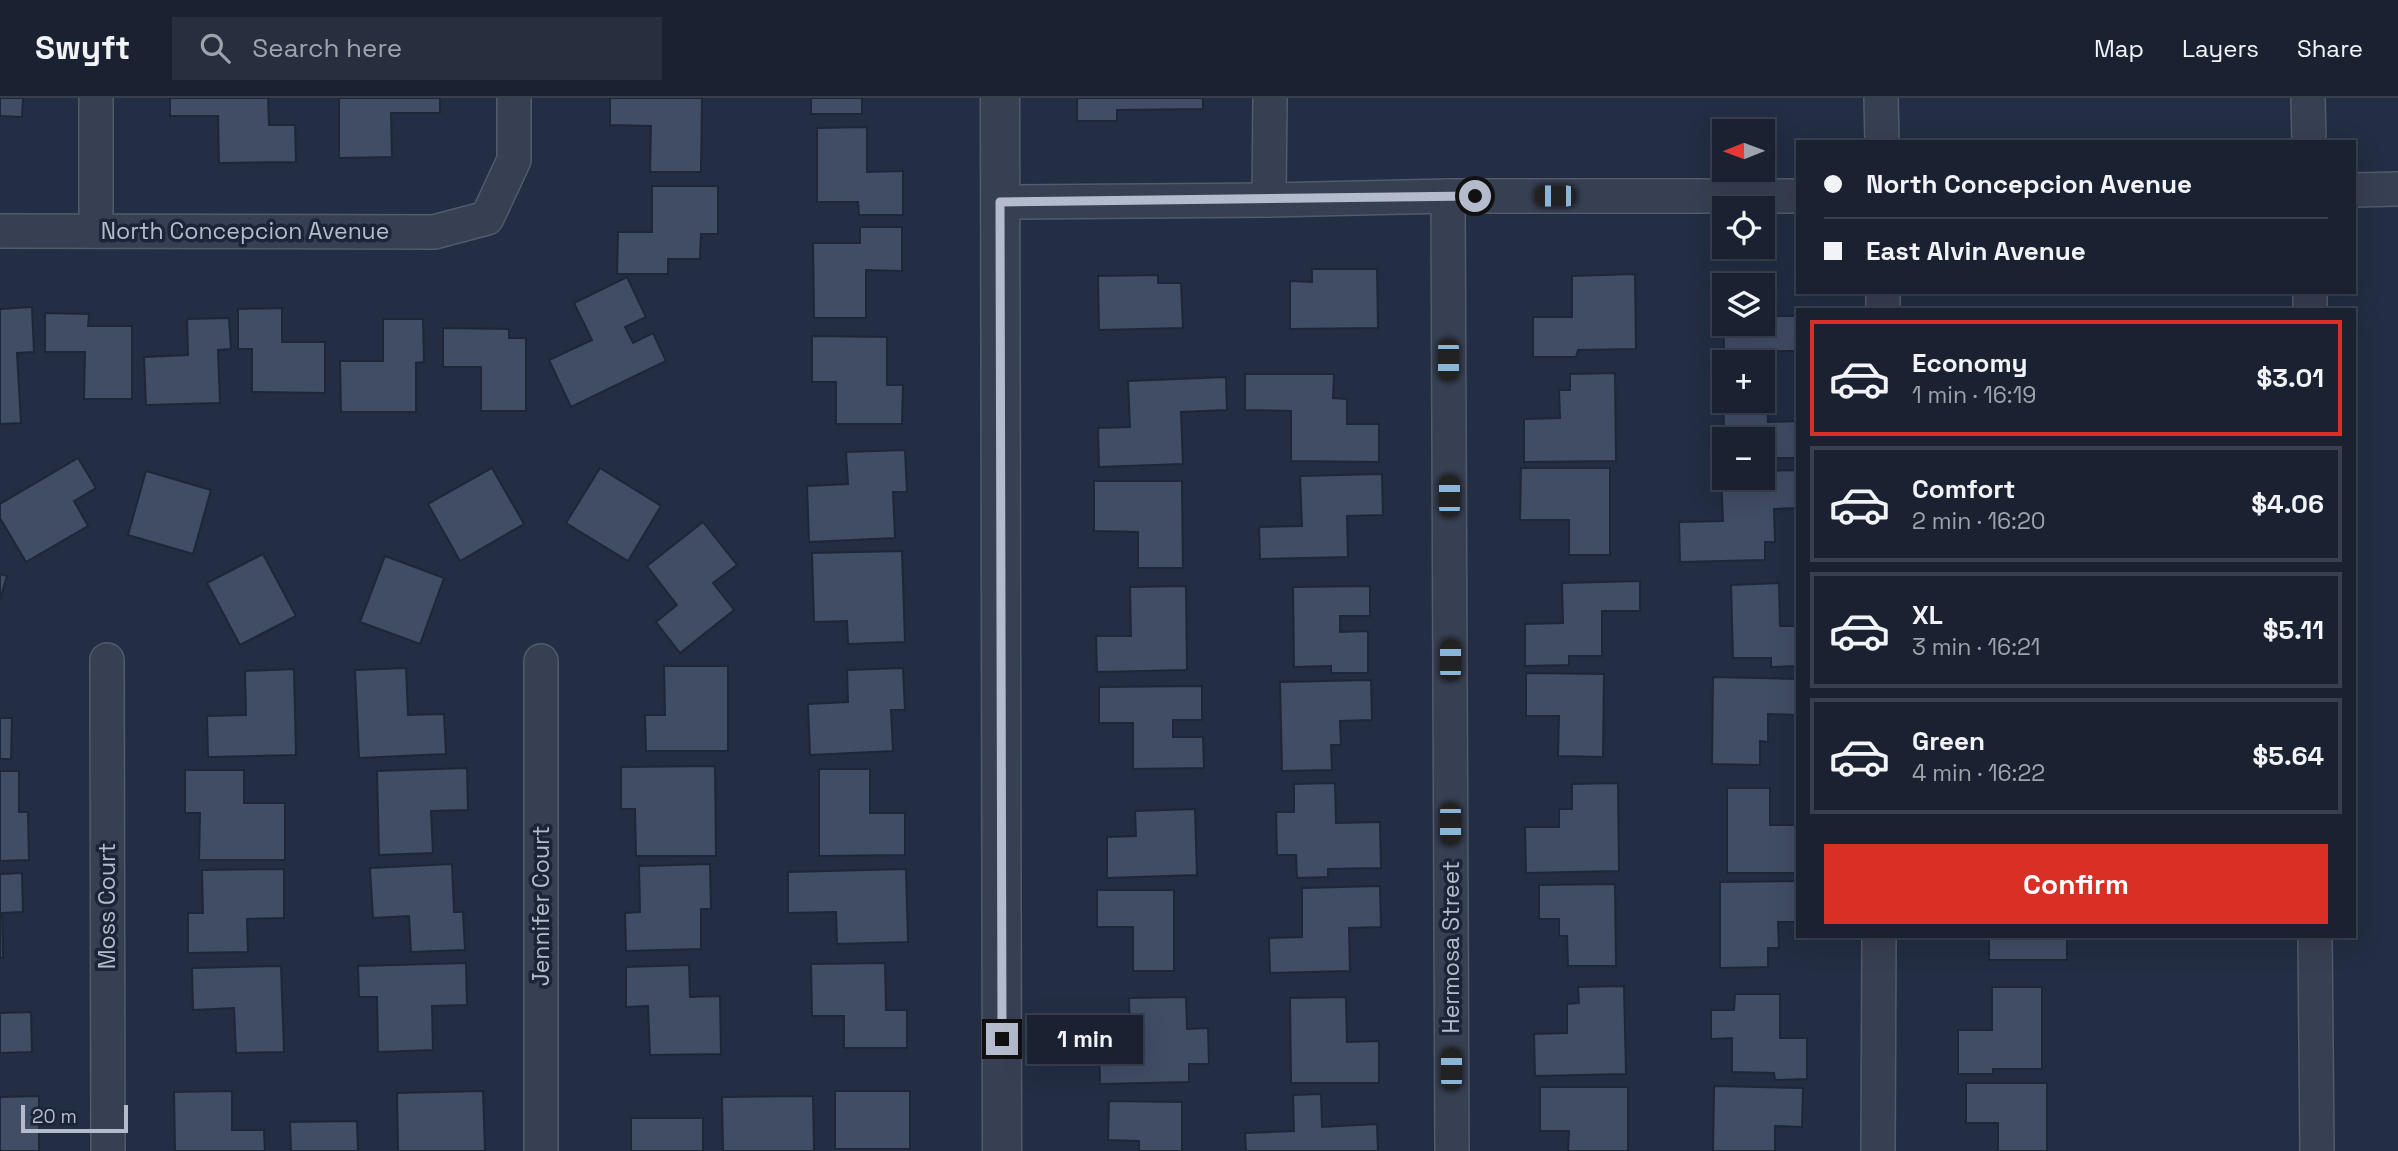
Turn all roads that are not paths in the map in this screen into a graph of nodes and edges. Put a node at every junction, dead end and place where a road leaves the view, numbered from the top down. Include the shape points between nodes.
1 (96, 98) edge
2 (514, 98) edge
3 (1000, 98) edge
4 (1270, 98) edge
5 (1881, 98) edge
6 (2308, 98) edge
7 (1882, 140) edge
8 (2309, 140) edge
9 (2356, 190) edge
10 (2398, 190) edge
11 (1448, 196) junction
12 (1796, 196) edge
13 (1269, 200) junction
14 (1000, 202) junction
15 (96, 230) junction
16 (0, 231) edge
17 (107, 660) dead end
18 (541, 661) dead end
19 (1879, 938) edge
20 (2315, 938) edge
21 (108, 1151) edge
22 (541, 1151) edge
23 (1002, 1151) edge
24 (1452, 1151) edge
25 (1878, 1151) edge
26 (2317, 1151) edge

1 - 15 street
2 - 15 street, North Concepcion Avenue via 514,160 487,218 434,232
3 - 14 street
4 - 13 street
5 - 7 street
6 - 8 street
9 - 10 street
11 - 12 street
11 - 13 street
11 - 24 street, Hermosa Street
13 - 14 street
14 - 23 street
15 - 16 street, North Concepcion Avenue
17 - 21 street, Moss Court
18 - 22 street, Jennifer Court
19 - 25 street
20 - 26 street

